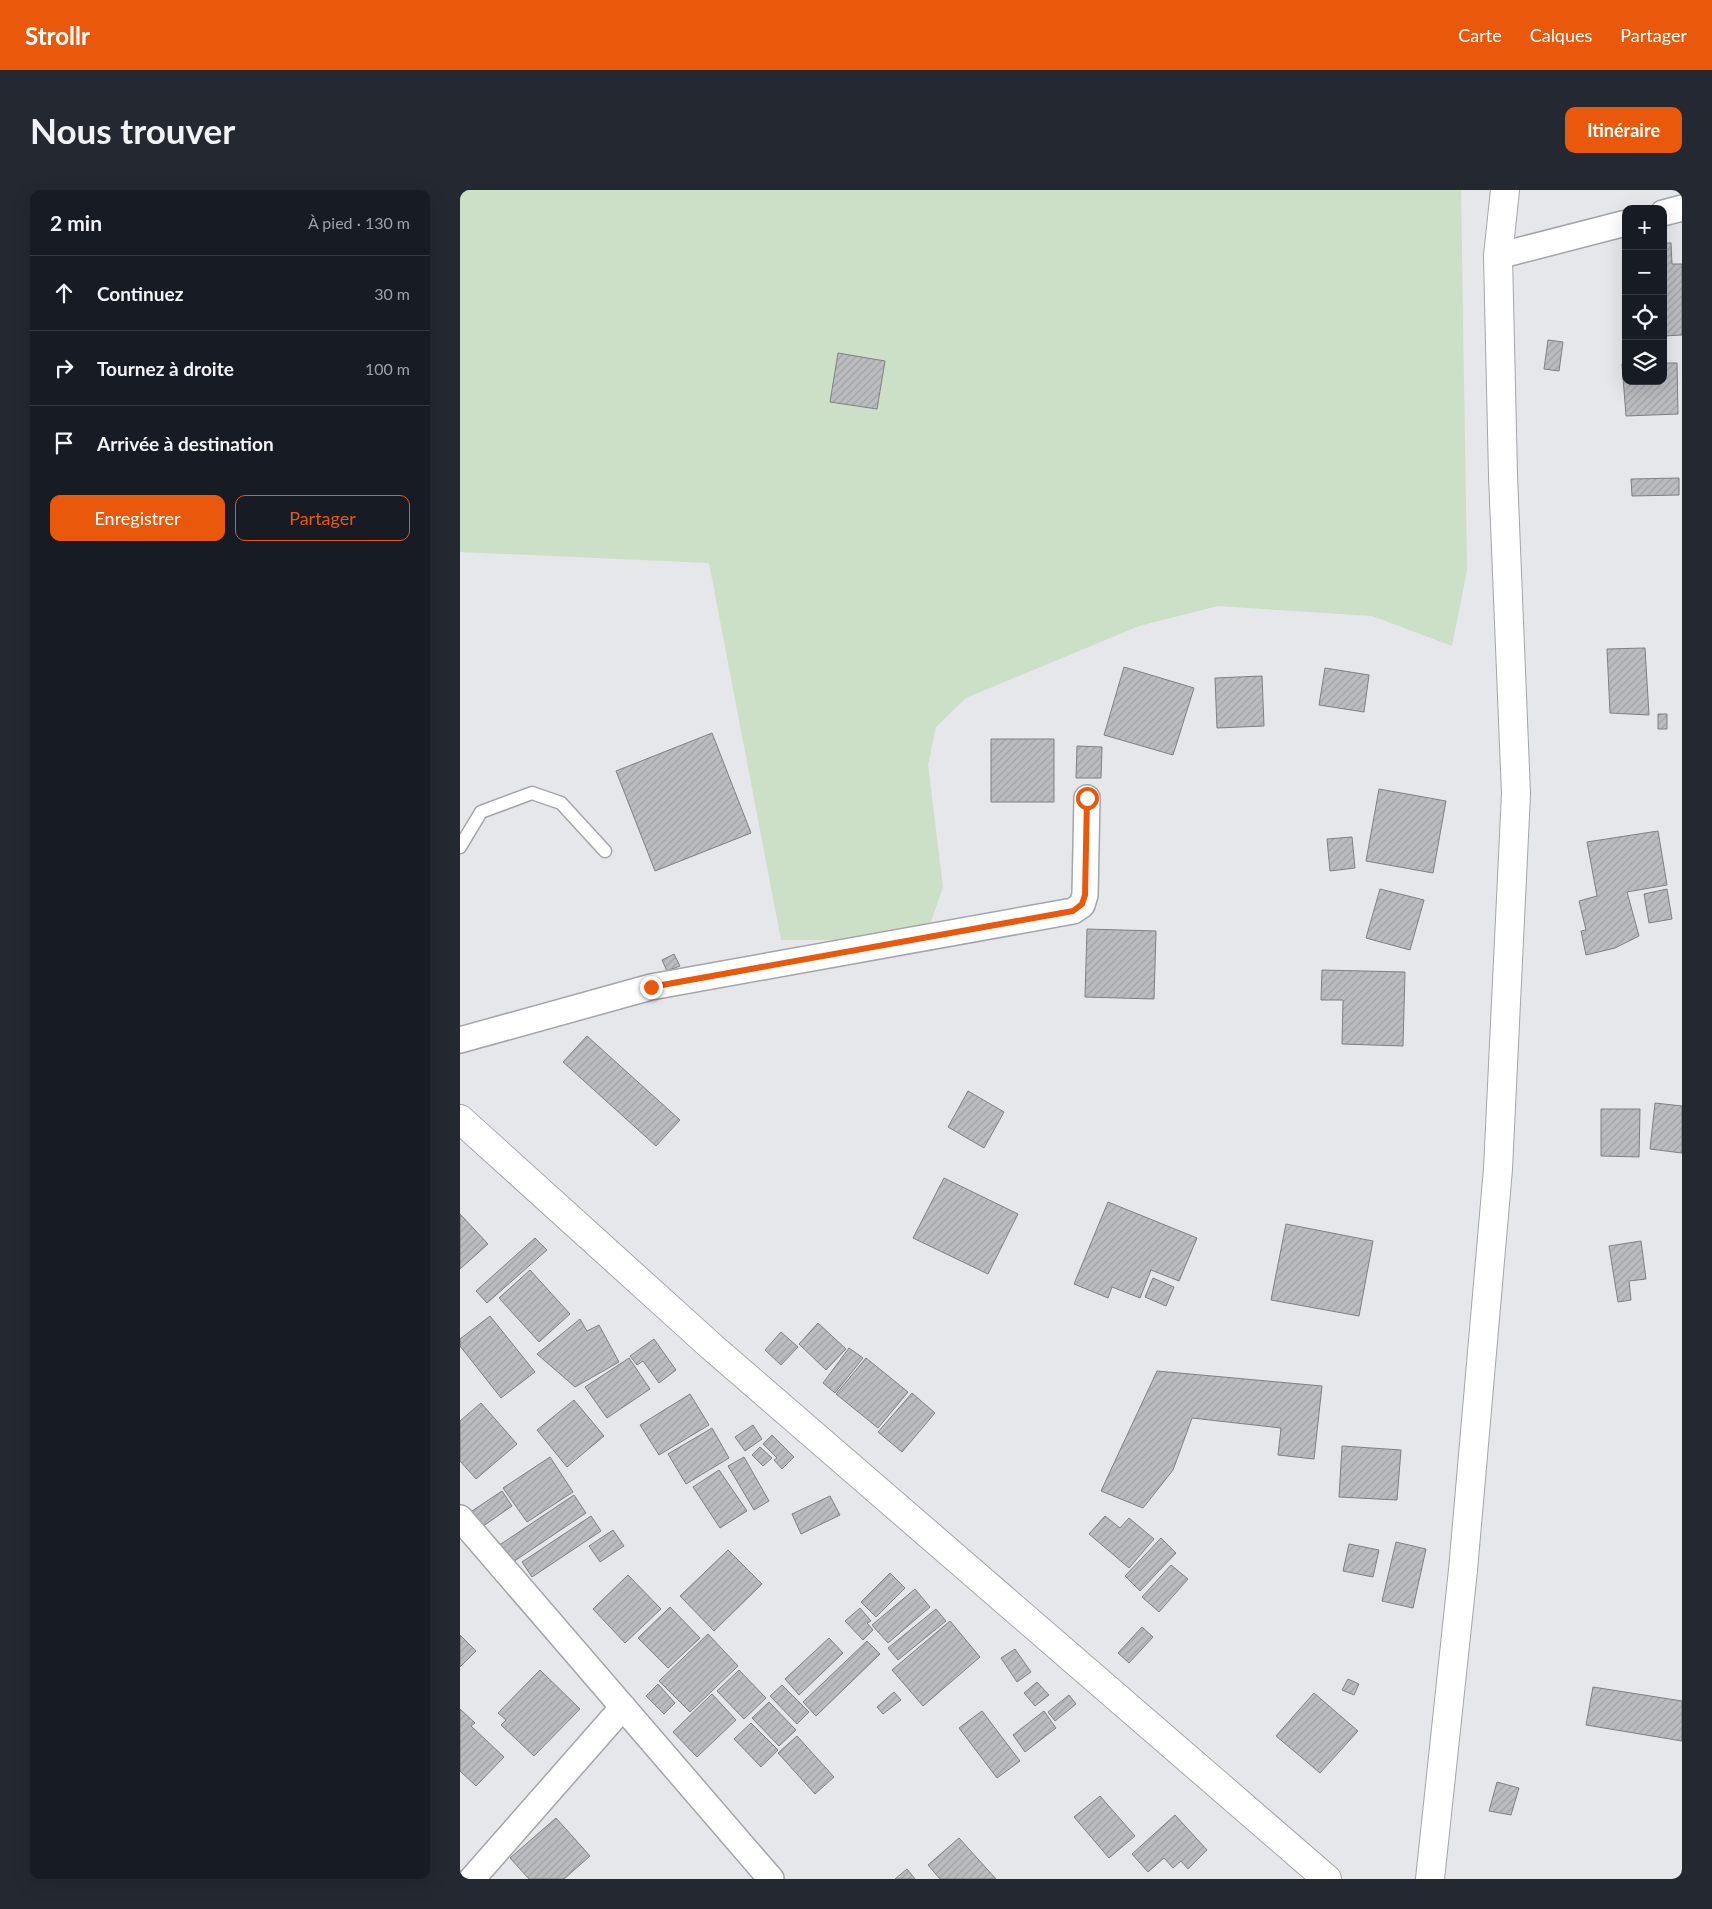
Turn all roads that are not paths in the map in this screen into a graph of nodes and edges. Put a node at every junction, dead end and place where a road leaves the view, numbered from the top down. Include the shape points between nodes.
1 (1504, 190) edge
2 (1682, 208) edge
3 (1667, 212) edge
4 (1622, 223) edge
5 (1498, 256) junction
6 (1087, 798) dead end
7 (460, 847) edge
8 (605, 851) dead end
9 (460, 1040) edge
10 (460, 1119) edge
11 (460, 1518) edge
12 (623, 1706) junction
13 (472, 1879) edge
14 (771, 1879) edge
15 (1327, 1879) edge
16 (1430, 1879) edge

1 - 5 main road
2 - 3 street
4 - 5 street
5 - 16 main road via 1516,804 1498,1168 1464,1560
6 - 9 street via 1085,895 1082,904 1073,911 651,987
7 - 8 lane via 481,812 532,793 561,803
10 - 15 main road via 712,1348
11 - 12 street
12 - 13 street
12 - 14 street

